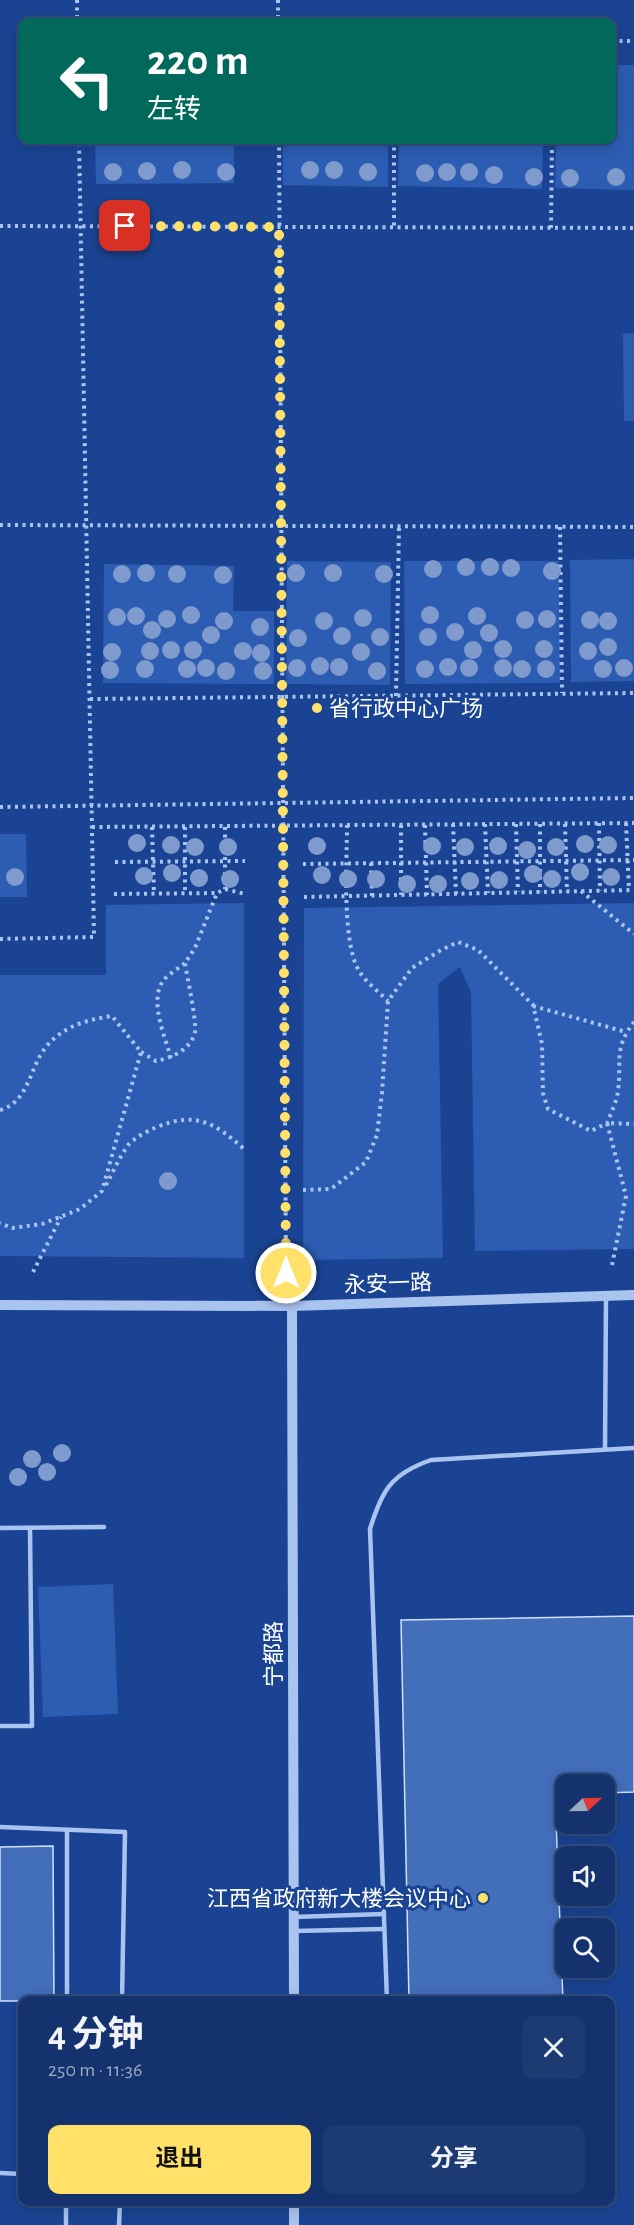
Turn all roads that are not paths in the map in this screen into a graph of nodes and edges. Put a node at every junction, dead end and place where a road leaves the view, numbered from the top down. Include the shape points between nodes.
1 (634, 1295) edge
2 (606, 1296) junction
3 (0, 1305) edge
4 (292, 1306) junction
5 (634, 1448) edge
6 (605, 1449) junction
7 (30, 1527) junction
8 (104, 1527) dead end
9 (0, 1528) edge
10 (0, 1726) edge
11 (0, 1827) edge
12 (67, 1830) junction
13 (384, 1914) junction
14 (293, 1917) junction
15 (384, 1929) junction
16 (294, 1931) junction
17 (67, 1996) edge
18 (122, 1996) edge
19 (294, 1996) edge
20 (387, 1996) edge
21 (0, 2174) edge
22 (18, 2174) edge
23 (66, 2206) edge
24 (120, 2206) edge
25 (294, 2206) edge
26 (66, 2225) edge
27 (119, 2225) edge
28 (294, 2225) edge

1 - 2 street, 永安一路
2 - 4 street, 永安一路
2 - 6 lane
3 - 4 street, 永安一路
4 - 14 street, 宁都路
5 - 6 lane
6 - 13 lane via 431,1461 410,1468 392,1481 378,1503 370,1529
7 - 8 lane
7 - 9 lane
7 - 10 lane via 32,1726
11 - 12 lane
12 - 17 lane
12 - 18 lane via 125,1832
13 - 14 lane
13 - 15 lane
14 - 16 street, 宁都路
15 - 16 lane
15 - 20 lane
16 - 19 street, 宁都路
21 - 22 lane
23 - 26 lane
24 - 27 lane
25 - 28 street

